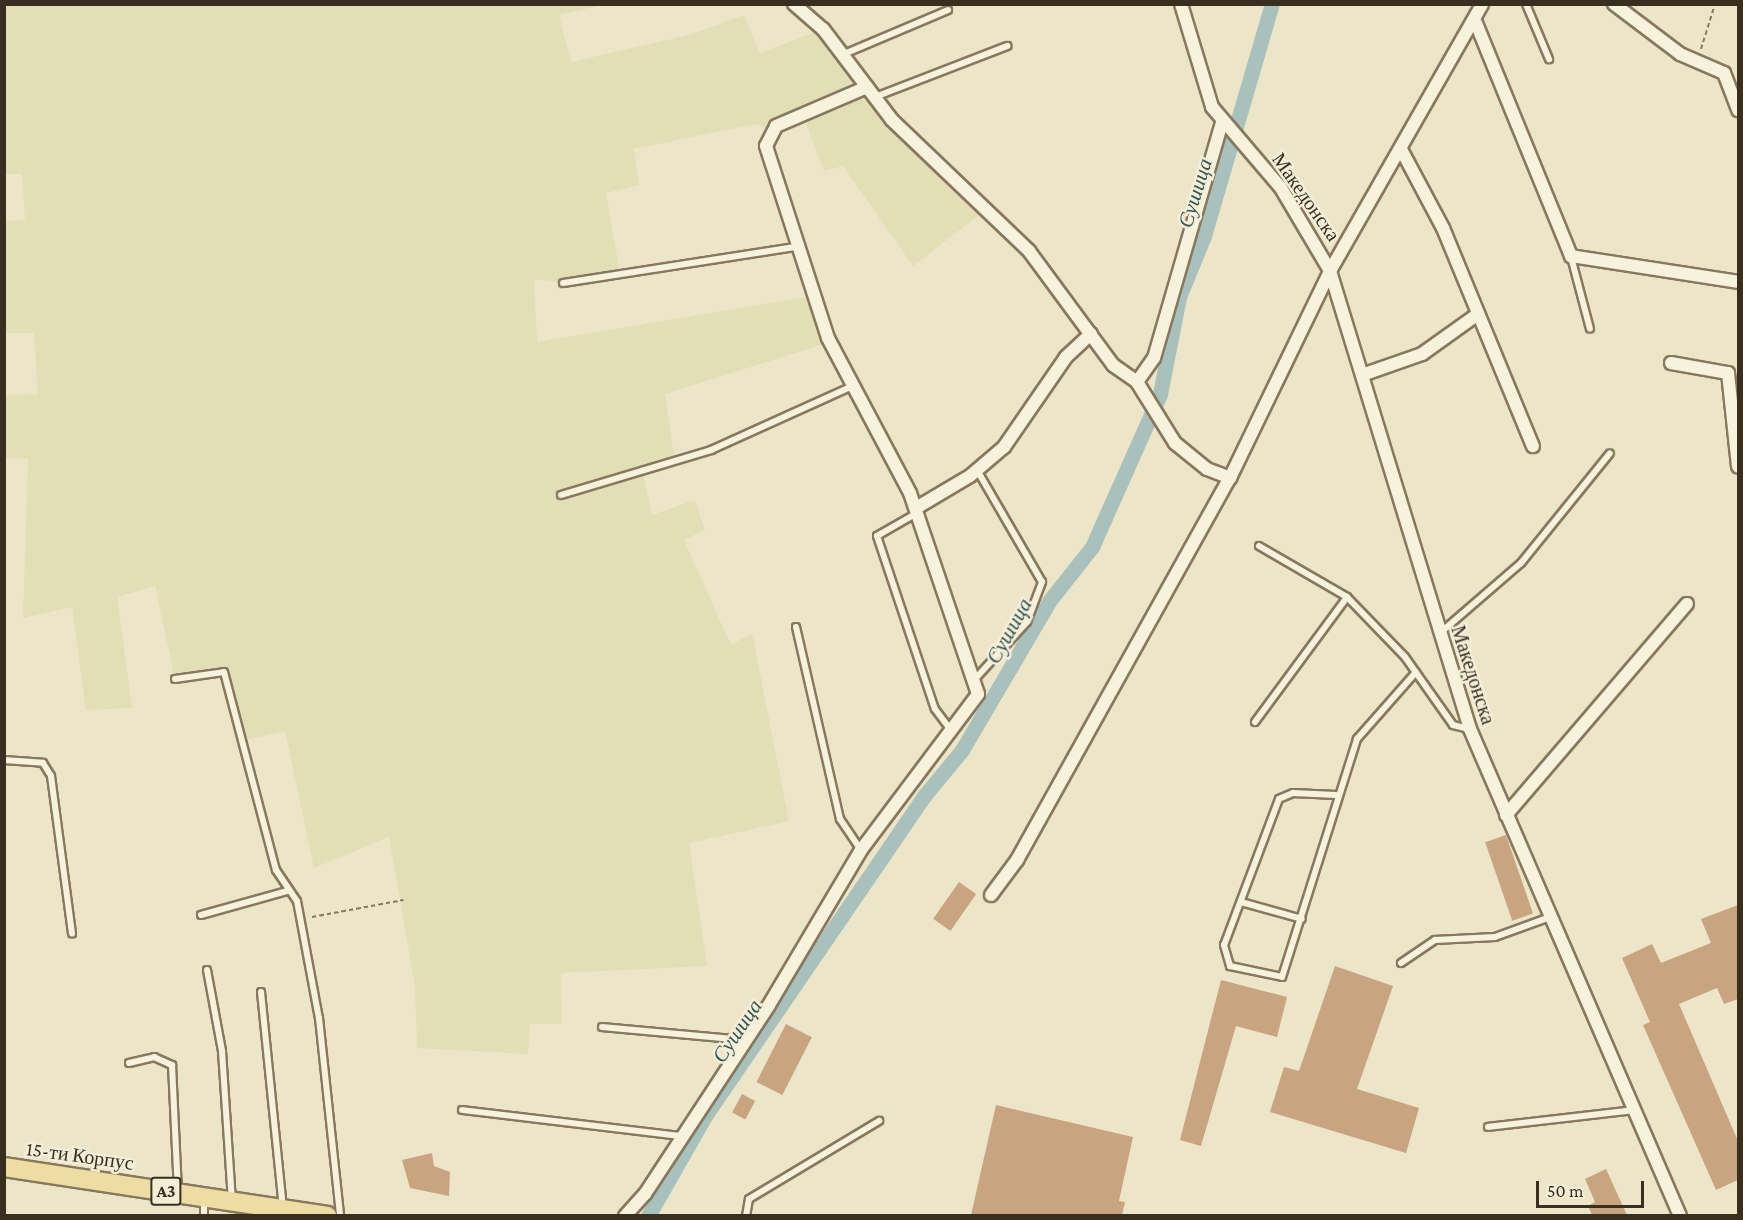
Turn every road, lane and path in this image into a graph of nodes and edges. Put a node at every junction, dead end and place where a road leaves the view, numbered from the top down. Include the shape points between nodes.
1 (794, 4) edge
2 (1181, 4) edge
3 (1482, 4) edge
4 (1526, 4) edge
5 (1614, 4) edge
6 (1715, 4) edge
7 (948, 10) dead end
8 (1476, 23) junction
9 (1006, 46) dead end
10 (844, 54) junction
11 (1549, 59) dead end
12 (1696, 60) junction
13 (871, 92) junction
14 (1738, 110) edge
15 (1222, 122) junction
16 (1402, 151) junction
17 (795, 246) junction
18 (1571, 256) junction
19 (1330, 271) junction
20 (1738, 282) edge
21 (563, 283) dead end
22 (1478, 314) junction
23 (1590, 329) dead end
24 (1091, 334) junction
25 (1671, 363) dead end
26 (1362, 375) junction
27 (1137, 382) junction
28 (853, 386) junction
29 (1533, 446) dead end
30 (1610, 453) dead end
31 (1738, 466) edge
32 (978, 470) junction
33 (1230, 478) junction
34 (561, 495) dead end
35 (916, 510) junction
36 (1259, 546) dead end
37 (1347, 597) junction
38 (1687, 604) dead end
39 (796, 627) dead end
40 (1439, 635) junction
41 (1416, 672) junction
42 (976, 678) junction
43 (175, 679) dead end
44 (1255, 722) dead end
45 (1470, 729) junction
46 (951, 731) junction
47 (4, 760) edge
48 (1336, 795) junction
49 (1506, 815) junction
50 (861, 850) junction
51 (286, 891) junction
52 (991, 895) dead end
53 (403, 900) dead end
54 (1241, 902) junction
55 (201, 915) dead end
56 (1550, 917) junction
57 (300, 919) junction
58 (1302, 919) junction
59 (72, 934) dead end
60 (1401, 963) dead end
61 (207, 969) dead end
62 (261, 992) dead end
63 (602, 1027) dead end
64 (747, 1040) junction
65 (129, 1063) dead end
66 (462, 1110) dead end
67 (1634, 1110) junction
68 (879, 1121) dead end
69 (1488, 1127) dead end
70 (681, 1136) junction
71 (4, 1167) edge
72 (178, 1193) junction
73 (204, 1197) junction
74 (232, 1200) junction
75 (273, 1210) edge
76 (204, 1215) edge
77 (327, 1215) edge
78 (340, 1215) edge
79 (625, 1215) edge
80 (746, 1215) edge
81 (1680, 1215) edge

1 - 10 street
2 - 15 street, Македонска via 1202,87
3 - 8 street
4 - 11 lane
5 - 12 street via 1660,41
6 - 12 path
7 - 10 lane
8 - 16 street
8 - 18 street
9 - 13 lane
10 - 13 street
12 - 14 street via 1724,73
13 - 17 street via 791,118 766,137
13 - 24 street via 910,138 1029,251
15 - 19 street, Македонска via 1315,237
15 - 27 street via 1154,358
16 - 19 street
16 - 22 street via 1416,169
17 - 21 lane
17 - 28 street via 828,338
18 - 20 street
18 - 23 lane
19 - 26 street, Македонска
19 - 33 street
22 - 26 street via 1428,351
22 - 29 street
24 - 27 street via 1113,365
24 - 32 street via 1061,363 1004,447
25 - 31 street via 1728,374
26 - 40 street, Македонска
27 - 33 street via 1191,459
28 - 34 lane via 711,450
28 - 35 street
30 - 40 lane via 1521,563
32 - 35 street
32 - 42 lane via 1042,582 1027,622
33 - 52 street via 1017,860
35 - 42 street
35 - 46 lane via 877,536 935,709
36 - 37 lane
37 - 41 lane
37 - 44 lane
38 - 49 street
39 - 50 lane via 840,819
40 - 45 street, Македонска
41 - 45 lane via 1453,725
41 - 48 lane via 1357,739
42 - 46 street via 976,700
43 - 51 lane via 224,672
45 - 49 street, Македонска
46 - 50 street
47 - 59 lane via 43,763 51,776
48 - 54 lane via 1293,793 1279,799
48 - 58 lane
49 - 56 street, Македонска
50 - 64 street
51 - 55 lane
51 - 57 lane via 297,901
53 - 57 path
54 - 58 lane
54 - 58 lane via 1224,945 1230,966 1282,977
56 - 60 lane via 1495,937 1435,940
56 - 67 street, Македонска
57 - 78 lane via 319,1017
61 - 74 lane via 222,1051
62 - 75 lane
63 - 64 lane via 723,1034
64 - 70 street
65 - 72 lane via 154,1057 172,1065
66 - 70 lane
67 - 69 lane
67 - 81 street, Македонска
68 - 80 lane via 749,1198
70 - 79 street via 645,1194
71 - 72 main road, 15-ти Корпус / A3
72 - 73 main road, 15-ти Корпус / A3
73 - 74 main road, 15-ти Корпус / A3
73 - 76 lane
74 - 75 main road, 15-ти Корпус / A3
75 - 77 main road, 15-ти Корпус / A3

